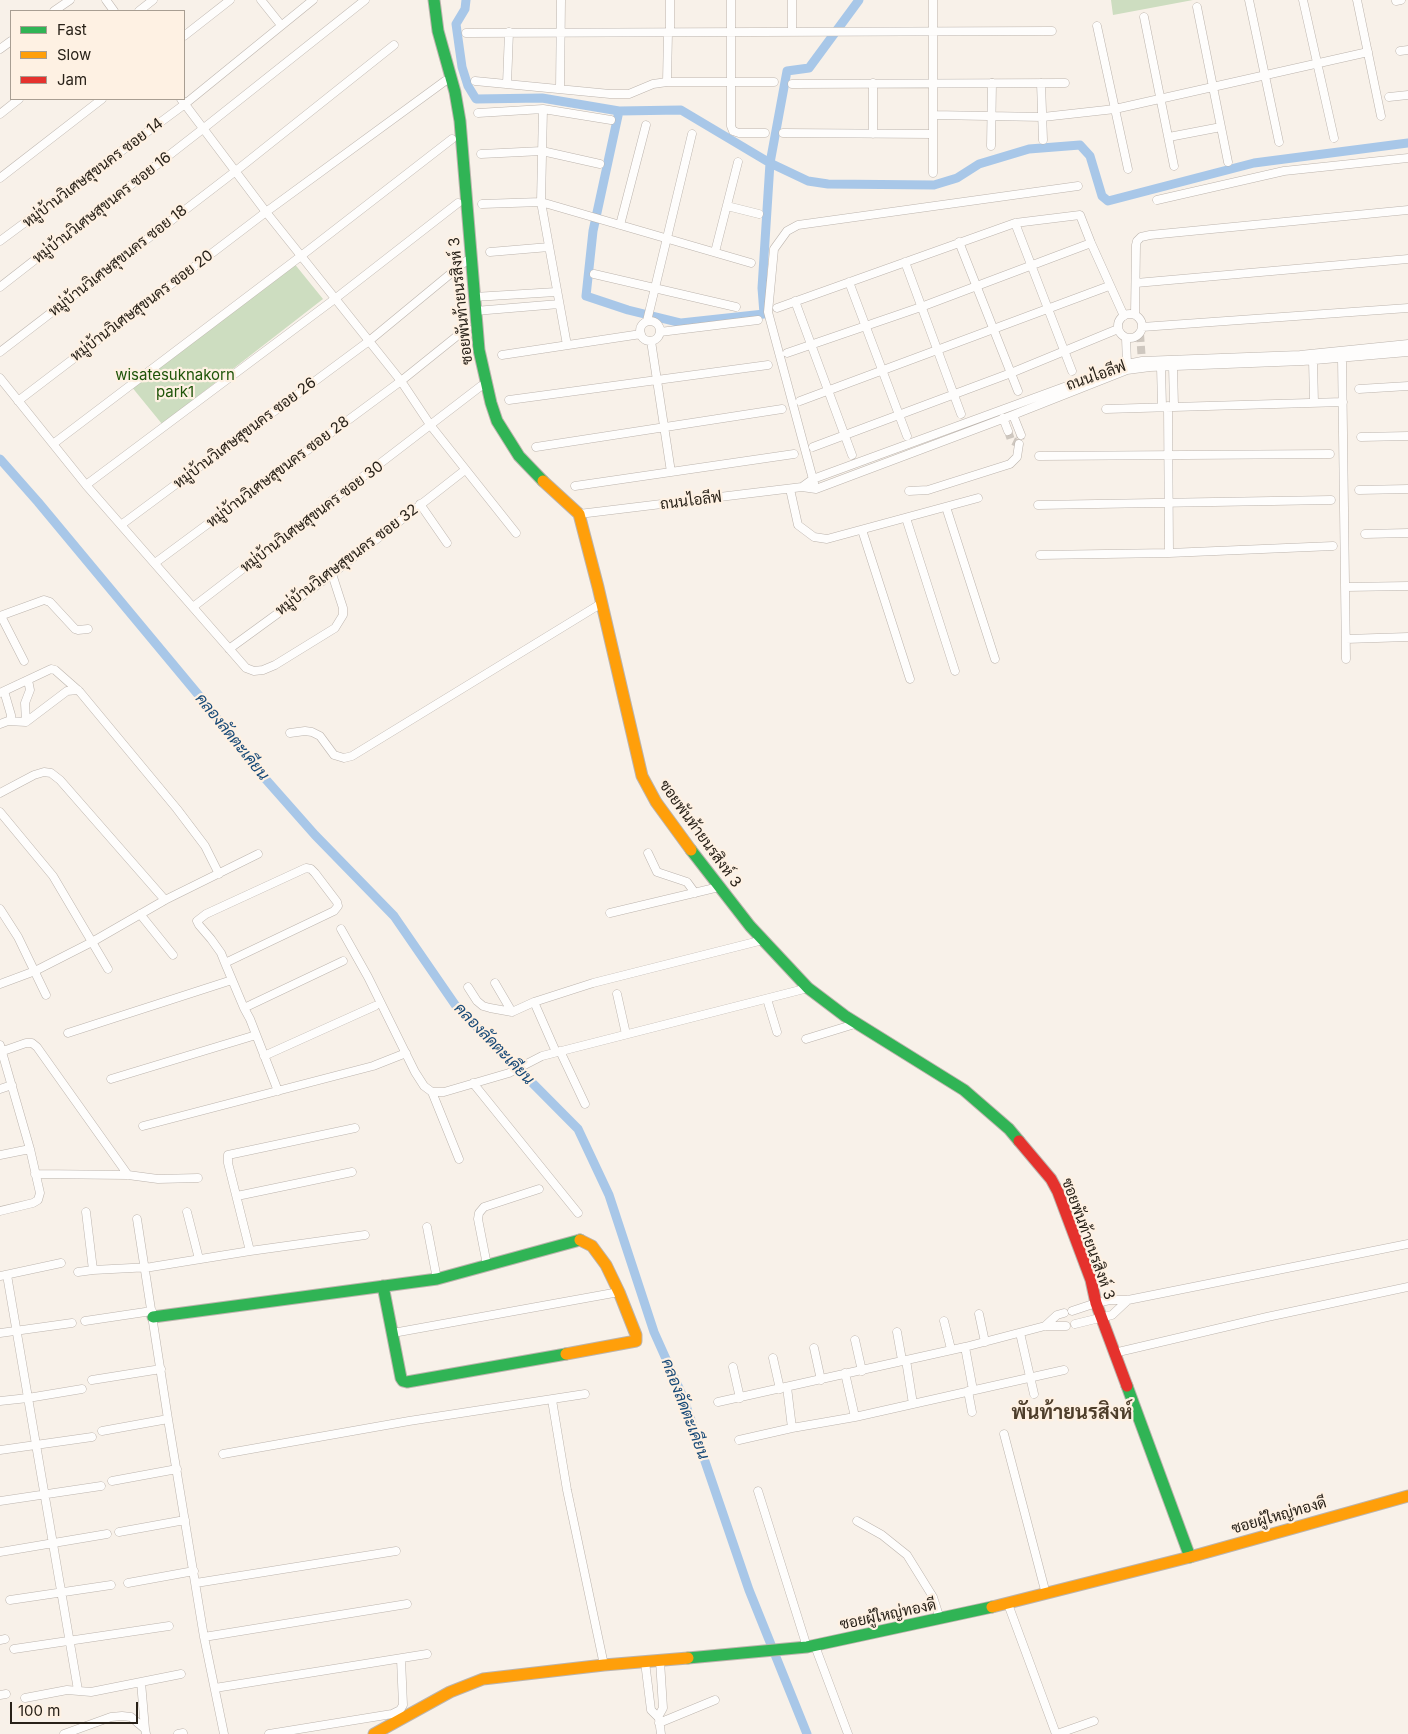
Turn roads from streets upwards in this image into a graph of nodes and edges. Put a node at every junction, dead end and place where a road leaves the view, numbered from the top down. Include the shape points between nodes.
1 (70, 0) edge
2 (152, 0) edge
3 (230, 0) edge
4 (261, 0) edge
5 (313, 0) edge
6 (365, 0) edge
7 (434, 0) edge
8 (560, 0) edge
9 (670, 0) edge
10 (731, 0) edge
11 (792, 0) edge
12 (933, 0) edge
13 (1249, 0) edge
14 (1303, 0) edge
15 (1357, 0) edge
16 (1401, 0) edge
17 (1396, 1) edge
18 (1197, 6) dead end
19 (55, 10) edge
20 (140, 10) edge
21 (1144, 17) dead end
22 (281, 26) junction
23 (1097, 26) dead end
24 (560, 31) junction
25 (1052, 31) dead end
26 (466, 32) dead end
27 (509, 32) junction
28 (669, 32) junction
29 (731, 32) junction
30 (792, 32) junction
31 (933, 32) junction
32 (185, 35) edge
33 (394, 45) dead end
34 (1368, 52) junction
35 (1317, 64) junction
36 (1265, 75) junction
37 (445, 81) dead end
38 (475, 81) dead end
39 (667, 82) junction
40 (731, 82) junction
41 (774, 82) dead end
42 (933, 83) junction
43 (992, 83) junction
44 (1042, 83) junction
45 (1065, 83) dead end
46 (507, 84) junction
47 (792, 84) dead end
48 (873, 84) junction
49 (1213, 87) junction
50 (560, 89) junction
51 (1408, 95) edge
52 (1389, 97) dead end
53 (185, 99) edge
54 (1161, 99) junction
55 (18, 100) edge
56 (101, 100) edge
57 (183, 101) edge
58 (1115, 109) junction
59 (542, 110) junction
60 (478, 113) dead end
61 (0, 114) edge
62 (933, 115) junction
63 (992, 116) junction
64 (1381, 116) dead end
65 (1043, 117) junction
66 (611, 120) dead end
67 (646, 125) dead end
68 (1221, 127) junction
69 (204, 128) junction
70 (765, 132) dead end
71 (783, 133) dead end
72 (692, 134) dead end
73 (873, 134) junction
74 (933, 134) junction
75 (1169, 138) junction
76 (1334, 138) dead end
77 (452, 139) dead end
78 (1043, 140) dead end
79 (1279, 142) dead end
80 (991, 146) dead end
81 (542, 151) junction
82 (481, 154) dead end
83 (1408, 158) edge
84 (738, 162) dead end
85 (1228, 162) dead end
86 (600, 164) dead end
87 (1174, 166) dead end
88 (1128, 169) dead end
89 (237, 170) junction
90 (933, 173) dead end
91 (0, 178) edge
92 (1078, 186) dead end
93 (1157, 200) dead end
94 (541, 202) junction
95 (458, 203) dead end
96 (482, 204) dead end
97 (727, 206) junction
98 (1408, 210) edge
99 (266, 212) junction
100 (759, 214) dead end
101 (1014, 223) junction
102 (620, 224) junction
103 (0, 230) edge
104 (667, 238) junction
105 (3, 239) edge
106 (959, 242) junction
107 (1091, 243) junction
108 (549, 247) junction
109 (490, 252) dead end
110 (715, 252) junction
111 (302, 256) junction
112 (1408, 259) edge
113 (466, 261) dead end
114 (905, 262) junction
115 (751, 263) dead end
116 (1031, 266) junction
117 (594, 274) dead end
118 (849, 282) junction
119 (1136, 283) junction
120 (1109, 286) junction
121 (0, 287) edge
122 (977, 287) junction
123 (655, 288) junction
124 (556, 292) junction
125 (474, 297) junction
126 (336, 298) junction
127 (795, 301) junction
128 (559, 304) junction
129 (736, 307) dead end
130 (921, 307) junction
131 (776, 308) dead end
132 (1408, 308) edge
133 (1049, 309) junction
134 (475, 311) junction
135 (1135, 315) junction
136 (1124, 316) junction
137 (758, 320) dead end
138 (646, 321) junction
139 (866, 326) junction
140 (1142, 327) junction
141 (467, 328) dead end
142 (994, 330) junction
143 (1118, 330) junction
144 (660, 332) junction
145 (640, 334) junction
146 (1126, 338) junction
147 (369, 341) junction
148 (651, 341) junction
149 (1408, 344) edge
150 (567, 345) junction
151 (810, 345) junction
152 (936, 350) junction
153 (0, 352) edge
154 (1064, 352) junction
155 (1408, 352) edge
156 (787, 353) dead end
157 (502, 355) dead end
158 (1342, 358) junction
159 (1313, 360) junction
160 (1127, 364) junction
161 (768, 365) dead end
162 (1173, 366) junction
163 (1161, 367) junction
164 (882, 371) junction
165 (1072, 371) dead end
166 (1011, 373) junction
167 (0, 378) edge
168 (657, 380) junction
169 (401, 381) junction
170 (481, 386) dead end
171 (1408, 386) edge
172 (1359, 389) dead end
173 (828, 391) junction
174 (1018, 391) dead end
175 (954, 395) junction
176 (510, 400) dead end
177 (18, 401) junction
178 (800, 401) dead end
179 (1314, 402) junction
180 (1343, 402) junction
181 (1168, 406) junction
182 (782, 409) dead end
183 (1106, 409) dead end
184 (961, 414) dead end
185 (1013, 415) junction
186 (899, 416) junction
187 (1003, 418) junction
188 (432, 426) junction
189 (664, 427) junction
190 (1008, 430) tunnel mouth
191 (845, 435) junction
192 (1021, 435) dead end
193 (907, 436) dead end
194 (1408, 436) edge
195 (1361, 437) dead end
196 (53, 444) junction
197 (1019, 444) dead end
198 (536, 447) dead end
199 (813, 447) dead end
200 (794, 454) dead end
201 (1168, 454) junction
202 (1330, 454) dead end
203 (852, 455) dead end
204 (1039, 456) dead end
205 (465, 470) junction
206 (671, 472) junction
207 (813, 479) junction
208 (86, 484) junction
209 (575, 486) dead end
210 (802, 487) junction
211 (790, 489) junction
212 (1408, 489) edge
213 (816, 490) junction
214 (1359, 490) dead end
215 (909, 491) dead end
216 (978, 498) dead end
217 (1331, 500) dead end
218 (1168, 503) junction
219 (420, 504) junction
220 (1038, 505) dead end
221 (946, 507) junction
222 (579, 514) junction
223 (906, 518) junction
224 (121, 525) junction
225 (862, 530) junction
226 (516, 533) dead end
227 (1408, 533) edge
228 (1365, 534) dead end
229 (447, 543) dead end
230 (1333, 546) dead end
231 (1169, 553) junction
232 (1040, 555) dead end
233 (155, 563) junction
234 (332, 574) junction
235 (1408, 586) edge
236 (1346, 588) junction
237 (602, 603) junction
238 (193, 607) junction
239 (1, 616) edge
240 (88, 629) dead end
241 (1408, 637) edge
242 (1346, 639) junction
243 (229, 649) junction
244 (995, 659) dead end
245 (1346, 659) dead end
246 (24, 661) dead end
247 (954, 671) dead end
248 (910, 679) dead end
249 (28, 680) junction
250 (78, 690) junction
251 (2, 692) edge
252 (11, 721) junction
253 (26, 722) junction
254 (0, 724) edge
255 (290, 733) dead end
256 (0, 793) edge
257 (0, 812) edge
258 (648, 853) dead end
259 (258, 854) dead end
260 (219, 874) junction
261 (719, 888) junction
262 (695, 893) junction
263 (165, 900) junction
264 (0, 909) edge
265 (610, 913) dead end
266 (140, 914) junction
267 (341, 930) dead end
268 (763, 940) junction
269 (92, 942) junction
270 (173, 955) dead end
271 (343, 961) dead end
272 (225, 963) junction
273 (108, 969) dead end
274 (34, 971) junction
275 (232, 980) junction
276 (495, 983) dead end
277 (0, 984) edge
278 (468, 987) dead end
279 (808, 988) junction
280 (617, 994) dead end
281 (46, 995) dead end
282 (767, 999) junction
283 (534, 1002) junction
284 (375, 1006) dead end
285 (244, 1008) junction
286 (512, 1012) junction
287 (858, 1023) junction
288 (777, 1032) dead end
289 (68, 1033) dead end
290 (626, 1034) junction
291 (256, 1035) junction
292 (806, 1039) dead end
293 (1, 1048) edge
294 (558, 1051) junction
295 (406, 1053) junction
296 (264, 1056) junction
297 (111, 1079) dead end
298 (474, 1083) junction
299 (12, 1085) junction
300 (0, 1089) edge
301 (278, 1091) junction
302 (432, 1092) junction
303 (585, 1104) dead end
304 (143, 1126) dead end
305 (354, 1128) dead end
306 (30, 1149) junction
307 (0, 1155) edge
308 (459, 1159) dead end
309 (352, 1172) dead end
310 (35, 1174) junction
311 (128, 1176) junction
312 (198, 1178) dead end
313 (540, 1189) dead end
314 (237, 1196) junction
315 (0, 1211) edge
316 (86, 1212) dead end
317 (187, 1212) dead end
318 (578, 1213) dead end
319 (137, 1218) dead end
320 (427, 1227) dead end
321 (366, 1234) dead end
322 (1408, 1244) edge
323 (250, 1250) junction
324 (198, 1259) junction
325 (61, 1263) dead end
326 (487, 1265) junction
327 (145, 1267) junction
328 (93, 1270) junction
329 (78, 1272) dead end
330 (4, 1275) edge
331 (437, 1279) junction
332 (383, 1286) junction
333 (1408, 1287) edge
334 (619, 1292) junction
335 (1128, 1300) junction
336 (1096, 1303) junction
337 (1072, 1311) dead end
338 (1064, 1313) dead end
339 (153, 1314) junction
340 (979, 1314) dead end
341 (1101, 1318) junction
342 (85, 1321) dead end
343 (944, 1321) dead end
344 (72, 1323) dead end
345 (1075, 1324) dead end
346 (1044, 1326) junction
347 (1066, 1326) dead end
348 (17, 1332) junction
349 (897, 1332) dead end
350 (0, 1333) edge
351 (393, 1333) junction
352 (1020, 1333) junction
353 (856, 1340) dead end
354 (986, 1342) junction
355 (965, 1347) junction
356 (814, 1348) dead end
357 (951, 1349) junction
358 (1114, 1353) junction
359 (773, 1358) dead end
360 (904, 1360) junction
361 (732, 1367) dead end
362 (161, 1369) junction
363 (1064, 1370) dead end
364 (862, 1371) junction
365 (845, 1373) junction
366 (1030, 1378) junction
367 (92, 1380) dead end
368 (821, 1380) junction
369 (783, 1388) junction
370 (82, 1389) dead end
371 (971, 1390) junction
372 (584, 1394) dead end
373 (1034, 1394) dead end
374 (28, 1398) junction
375 (740, 1398) junction
376 (552, 1400) junction
377 (0, 1401) edge
378 (718, 1402) dead end
379 (913, 1404) junction
380 (972, 1412) dead end
381 (855, 1417) junction
382 (168, 1419) junction
383 (792, 1428) junction
384 (102, 1431) dead end
385 (1004, 1434) dead end
386 (92, 1437) dead end
387 (739, 1440) dead end
388 (36, 1445) junction
389 (0, 1450) edge
390 (223, 1454) dead end
391 (177, 1469) junction
392 (112, 1481) dead end
393 (101, 1486) dead end
394 (758, 1491) dead end
395 (45, 1494) junction
396 (1408, 1496) edge
397 (0, 1501) edge
398 (185, 1520) junction
399 (857, 1520) dead end
400 (119, 1532) dead end
401 (107, 1534) dead end
402 (53, 1543) junction
403 (396, 1551) dead end
404 (0, 1552) edge
405 (1190, 1557) junction
406 (194, 1571) junction
407 (128, 1583) dead end
408 (196, 1583) junction
409 (111, 1585) dead end
410 (61, 1592) junction
411 (1046, 1594) junction
412 (10, 1600) dead end
413 (407, 1604) dead end
414 (1008, 1604) junction
415 (940, 1619) junction
416 (169, 1626) dead end
417 (204, 1637) junction
418 (70, 1642) junction
419 (808, 1647) junction
420 (14, 1649) dead end
421 (427, 1654) dead end
422 (401, 1659) junction
423 (660, 1660) junction
424 (645, 1662) junction
425 (604, 1665) junction
426 (181, 1674) dead end
427 (141, 1682) junction
428 (215, 1688) junction
429 (78, 1690) junction
430 (25, 1698) dead end
431 (715, 1700) dead end
432 (659, 1720) junction
433 (1094, 1721) dead end
434 (146, 1732) edge
435 (64, 1734) edge
436 (224, 1734) edge
437 (269, 1734) edge
438 (374, 1734) edge
439 (661, 1734) edge
440 (848, 1734) edge
441 (1057, 1734) edge

1 - 19 street
2 - 20 street
3 - 32 street
4 - 22 street
5 - 22 street, หมู่บ้านวิเศษสุขนคร ซอย 14
6 - 69 street, หมู่บ้านวิเศษสุขนคร ซอย 16
7 - 125 street, ซอยพันท้ายนรสิงห์ 3 via 438,31 460,121
8 - 24 street
9 - 28 street
10 - 29 street
11 - 30 street
12 - 31 street
13 - 36 street
14 - 35 street
15 - 34 street
16 - 17 street
18 - 49 street
21 - 54 street
22 - 53 street, หมู่บ้านวิเศษสุขนคร ซอย 14
23 - 58 street
24 - 27 street
24 - 28 street
24 - 50 street
25 - 31 street
26 - 27 street
27 - 46 street
28 - 29 street
28 - 39 street
29 - 30 street
29 - 40 street
30 - 31 street
31 - 42 street
33 - 89 street, หมู่บ้านวิเศษสุขนคร ซอย 18
34 - 35 street
34 - 64 street
35 - 36 street
35 - 76 street
36 - 49 street
36 - 79 street
37 - 99 street, หมู่บ้านวิเศษสุขนคร ซอย 20
38 - 46 street
39 - 40 street
39 - 50 street via 629,94
40 - 41 street
40 - 70 street via 733,131
42 - 43 street
42 - 48 street
42 - 62 street
43 - 44 street
43 - 63 street
44 - 45 street
44 - 65 street
46 - 50 street
47 - 48 street
48 - 73 street
49 - 54 street
49 - 68 street
51 - 52 street
54 - 58 street
54 - 75 street
55 - 61 street
56 - 91 street
57 - 69 street
57 - 105 street, หมู่บ้านวิเศษสุขนคร ซอย 14
58 - 65 street
58 - 88 street
59 - 60 street
59 - 66 street
59 - 81 street
62 - 63 street
62 - 74 street
63 - 65 street
63 - 80 street
65 - 78 street
67 - 102 street
68 - 75 street
68 - 85 street
69 - 89 street
69 - 121 street, หมู่บ้านวิเศษสุขนคร ซอย 16
71 - 73 street
72 - 104 street
73 - 74 street
74 - 90 street
75 - 87 street
77 - 111 street
81 - 82 street
81 - 86 street
81 - 94 street
83 - 93 street via 1284,171
84 - 97 street
89 - 99 street
89 - 153 street, หมู่บ้านวิเศษสุขนคร ซอย 18
92 - 207 street via 798,225 787,231 774,249 768,312
94 - 96 street
94 - 102 street
94 - 108 street
95 - 126 street
97 - 100 street
97 - 110 street
98 - 119 street via 1141,237 1136,246
99 - 111 street
99 - 177 street, หมู่บ้านวิเศษสุขนคร ซอย 20
101 - 106 street
101 - 107 street via 1080,215
101 - 116 street
102 - 104 street
103 - 105 street
104 - 110 street
104 - 123 street
106 - 114 street
106 - 122 street
107 - 116 street
107 - 120 street
108 - 109 street
108 - 124 street
110 - 115 street
111 - 126 street
111 - 196 street
112 - 119 street
113 - 147 street, หมู่บ้านวิเศษสุขนคร ซอย 26
114 - 118 street
114 - 130 street
116 - 122 street
116 - 133 street
117 - 123 street
118 - 127 street
118 - 139 street
119 - 135 street
120 - 133 street
120 - 136 street
122 - 130 street
122 - 142 street
123 - 129 street
123 - 138 street
124 - 125 street
124 - 128 street
125 - 134 street, ซอยพันท้ายนรสิงห์ 3
126 - 147 street
126 - 208 street
127 - 131 street
127 - 151 street
128 - 134 street
128 - 150 street
130 - 139 street
130 - 152 street
132 - 140 street
133 - 142 street
133 - 154 street
134 - 222 street, ซอยพันท้ายนรสิงห์ 3 via 482,366 497,421 529,468
135 - 136 street
135 - 140 street
136 - 143 street
137 - 144 street
138 - 144 street via 656,323
138 - 145 street via 640,328
139 - 151 street
139 - 164 street
140 - 146 street via 1137,337
141 - 169 street, หมู่บ้านวิเศษสุขนคร ซอย 28
142 - 152 street
142 - 166 street
143 - 146 street
143 - 154 street
144 - 148 street
145 - 148 street
145 - 150 street
146 - 160 street
147 - 169 street
147 - 224 street, หมู่บ้านวิเศษสุขนคร ซอย 26
148 - 168 street
149 - 160 street, ถนนไอลีฟ via 1300,355
150 - 157 street
151 - 156 street
151 - 173 street
152 - 164 street
152 - 175 street
154 - 165 street
154 - 166 street
155 - 158 street, ถนนไอลีฟ
158 - 159 street, ถนนไอลีฟ
158 - 180 street
159 - 162 street, ถนนไอลีฟ
159 - 179 street
160 - 207 street, ถนนไอลีฟ
161 - 168 street
162 - 163 street, ถนนไอลีฟ
162 - 181 street
163 - 181 street
163 - 185 street, ถนนไอลีฟ via 1127,370
164 - 173 street
164 - 186 street
166 - 174 street
166 - 175 street
167 - 177 street
168 - 176 street
168 - 189 street
169 - 188 street
169 - 233 street, หมู่บ้านวิเศษสุขนคร ซอย 28
170 - 188 street, หมู่บ้านวิเศษสุขนคร ซอย 30
171 - 172 street
173 - 178 street
173 - 191 street
175 - 184 street
175 - 186 street
177 - 196 street
179 - 180 street
179 - 181 street
180 - 236 street
181 - 183 street
181 - 201 street
182 - 189 street
185 - 187 street, ถนนไอลีฟ
185 - 192 street
186 - 191 street
186 - 193 street
187 - 190 street
187 - 213 street, ถนนไอลีฟ
188 - 205 street
188 - 238 street, หมู่บ้านวิเศษสุขนคร ซอย 30
189 - 198 street
189 - 206 street
191 - 199 street
191 - 203 street
194 - 195 street
196 - 208 street
197 - 215 street via 1017,457 1010,464 928,490
200 - 206 street
201 - 202 street
201 - 204 street
201 - 218 street
205 - 219 street, หมู่บ้านวิเศษสุขนคร ซอย 32
205 - 226 street
206 - 209 street
207 - 210 street, ถนนไอลีฟ
207 - 213 street
208 - 224 street
210 - 211 street, ถนนไอลีฟ
210 - 213 street, ถนนไอลีฟ
211 - 222 street, ถนนไอลีฟ
211 - 225 street via 798,525 814,537 827,539
212 - 214 street
216 - 221 street
217 - 218 street
218 - 220 street
218 - 231 street
219 - 229 street
219 - 234 street, หมู่บ้านวิเศษสุขนคร ซอย 32
221 - 223 street
221 - 244 street
222 - 237 street, ซอยพันท้ายนรสิงห์ 3
223 - 225 street
223 - 247 street
224 - 233 street
225 - 248 street
227 - 228 street
230 - 231 street
231 - 232 street
233 - 238 street
234 - 243 street, หมู่บ้านวิเศษสุขนคร ซอย 32
234 - 243 street via 343,608 343,615 335,628 263,670 246,668
235 - 236 street
236 - 242 street
237 - 255 street via 352,756 334,755 320,736 312,732
237 - 261 street, ซอยพันท้ายนรสิงห์ 3 via 642,776 656,802
238 - 243 street
239 - 240 street via 44,600 50,602 75,629
239 - 246 street
241 - 242 street
242 - 245 street
249 - 250 street via 52,669
249 - 251 street
249 - 253 street
250 - 253 street via 67,690
250 - 260 street via 206,846
251 - 252 street
252 - 253 street
252 - 254 street
256 - 263 street via 34,775 51,773
257 - 269 street via 54,876
258 - 262 street via 657,872 688,882
259 - 260 street
260 - 263 street
261 - 262 street
261 - 268 street, ซอยพันท้ายนรสิงห์ 3
262 - 265 street
263 - 266 street
264 - 274 street
266 - 269 street
266 - 270 street
267 - 295 street
268 - 279 street, ซอยพันท้ายนรสิงห์ 3
268 - 283 street via 593,983
269 - 273 street
269 - 274 street
271 - 285 street
272 - 272 street via 334,911 337,902 315,873 306,868 206,914 197,921
272 - 275 street
274 - 277 street
274 - 281 street
275 - 285 street
275 - 289 street
276 - 286 street
278 - 286 street via 483,1006
279 - 282 street
279 - 287 street, ซอยพันท้ายนรสิงห์ 3
280 - 290 street
282 - 288 street
282 - 290 street
283 - 286 street
283 - 294 street
284 - 296 street
285 - 291 street
287 - 292 street
287 - 336 street, ซอยพันท้ายนรสิงห์ 3 via 964,1090 1024,1146 1058,1192 1091,1280
290 - 294 street
291 - 296 street
291 - 297 street
293 - 299 street
293 - 311 street via 26,1043 37,1047
294 - 298 street
294 - 303 street
295 - 301 street via 373,1066
295 - 302 street via 424,1086
296 - 301 street
298 - 302 street via 444,1092
298 - 318 street
299 - 300 street
299 - 306 street
301 - 304 street
302 - 308 street
305 - 314 street via 228,1155
306 - 307 street
306 - 310 street
309 - 314 street
310 - 311 street
310 - 315 street via 40,1193 38,1200
311 - 312 street
313 - 326 street via 484,1207 479,1213
314 - 323 street
316 - 328 street
317 - 324 street
319 - 327 street
320 - 331 street
321 - 323 street
322 - 335 street
323 - 324 street
324 - 327 street
325 - 330 street
326 - 331 street
326 - 334 street via 572,1241 585,1242 592,1246 606,1266
327 - 328 street
327 - 339 street
328 - 329 street
330 - 348 street
331 - 332 street
332 - 339 street
332 - 351 street
333 - 358 street
334 - 351 street
334 - 351 street via 636,1336 633,1342 407,1382 401,1378
335 - 336 street
335 - 341 street via 1112,1315
336 - 337 street
336 - 341 street, ซอยพันท้ายนรสิงห์ 3
338 - 346 street
339 - 342 street
339 - 362 street
340 - 354 street
341 - 345 street
341 - 358 street, ซอยพันท้ายนรสิงห์ 3
343 - 357 street
344 - 348 street
346 - 347 street
346 - 352 street
348 - 350 street
348 - 374 street
349 - 360 street
352 - 354 street
352 - 366 street
353 - 364 street
354 - 355 street
355 - 357 street
355 - 371 street
356 - 368 street
357 - 360 street
358 - 405 street, ซอยพันท้ายนรสิงห์ 3
359 - 369 street
360 - 364 street
360 - 379 street
361 - 375 street
362 - 367 street
362 - 382 street
363 - 366 street
364 - 365 street
365 - 368 street
365 - 381 street
366 - 371 street
366 - 373 street
368 - 369 street
369 - 375 street
369 - 383 street
370 - 374 street
371 - 379 street
371 - 380 street
372 - 376 street
374 - 377 street
374 - 388 street
375 - 378 street
376 - 390 street
376 - 425 street via 567,1490
379 - 381 street
381 - 383 street
382 - 384 street
382 - 391 street
383 - 387 street
385 - 411 street
386 - 388 street
388 - 389 street
388 - 395 street
391 - 392 street
391 - 398 street
393 - 395 street
394 - 419 street
395 - 397 street
395 - 402 street
396 - 405 street, ซอยผู้ใหญ่ทองดี
398 - 400 street
398 - 406 street
399 - 415 street via 907,1555 934,1597
401 - 402 street
402 - 404 street
402 - 410 street
403 - 408 street
405 - 411 street, ซอยผู้ใหญ่ทองดี
406 - 407 street
406 - 408 street
408 - 417 street
409 - 410 street
410 - 412 street
410 - 418 street
411 - 414 street, ซอยผู้ใหญ่ทองดี
413 - 417 street
414 - 415 street, ซอยผู้ใหญ่ทองดี
414 - 441 street
415 - 419 street, ซอยผู้ใหญ่ทองดี
416 - 418 street
417 - 428 street
418 - 420 street
418 - 429 street
419 - 423 street, ซอยผู้ใหญ่ทองดี
419 - 440 street
421 - 422 street
422 - 428 street
422 - 437 street via 403,1705 400,1710
423 - 424 street, ซอยผู้ใหญ่ทองดี
423 - 432 street via 663,1708
424 - 425 street, ซอยผู้ใหญ่ทองดี
424 - 432 street via 652,1710
425 - 438 street, ซอยผู้ใหญ่ทองดี via 483,1679 450,1692
426 - 427 street
427 - 429 street via 86,1693
427 - 434 street
428 - 436 street
429 - 430 street
431 - 432 street
432 - 439 street
433 - 441 street
434 - 435 street via 131,1717 122,1716

